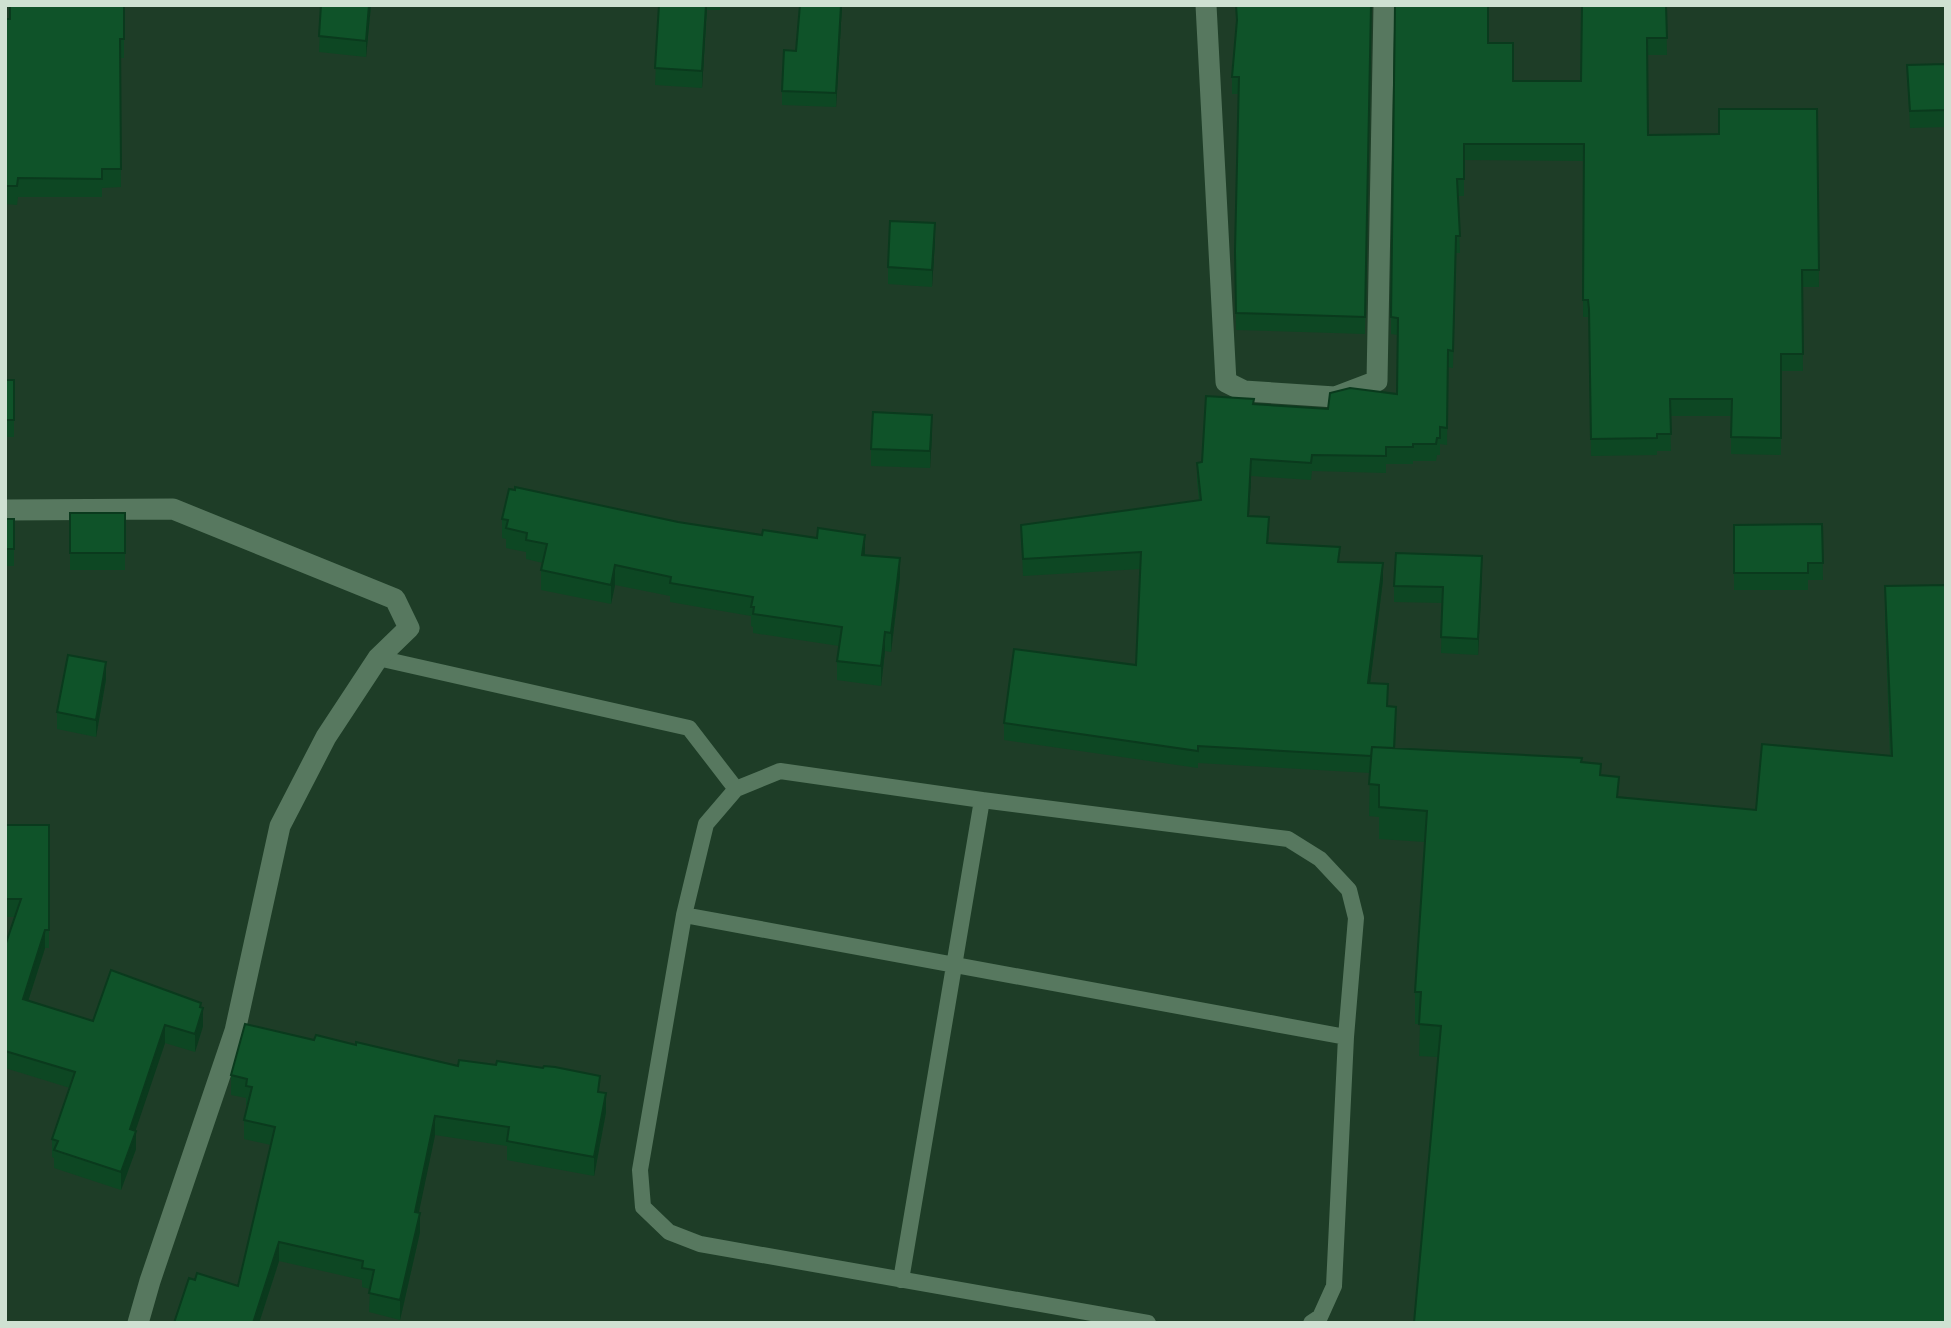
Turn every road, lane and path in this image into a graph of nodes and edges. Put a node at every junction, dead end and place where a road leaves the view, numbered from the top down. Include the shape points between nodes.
1 (1206, 5) edge
2 (1384, 5) edge
3 (5, 510) edge
4 (378, 658) junction
5 (736, 789) junction
6 (982, 800) junction
7 (684, 915) junction
8 (954, 965) junction
9 (1346, 1037) junction
10 (901, 1280) junction
11 (138, 1323) edge
12 (1148, 1323) edge
13 (1311, 1323) edge

1 - 2 street via 1227,382 1244,391 1335,397 1377,380
3 - 4 street via 173,509 395,599 409,628
4 - 5 lane via 689,728
4 - 11 street via 326,737 280,826 235,1031
5 - 6 lane via 780,771
5 - 7 lane via 706,824
6 - 8 lane
6 - 9 lane via 1288,839 1320,859 1349,890 1356,918
7 - 8 lane
7 - 10 lane via 640,1170 643,1207 669,1232 700,1244
8 - 9 lane
8 - 10 lane
9 - 13 lane via 1334,1286 1320,1317
10 - 12 lane

